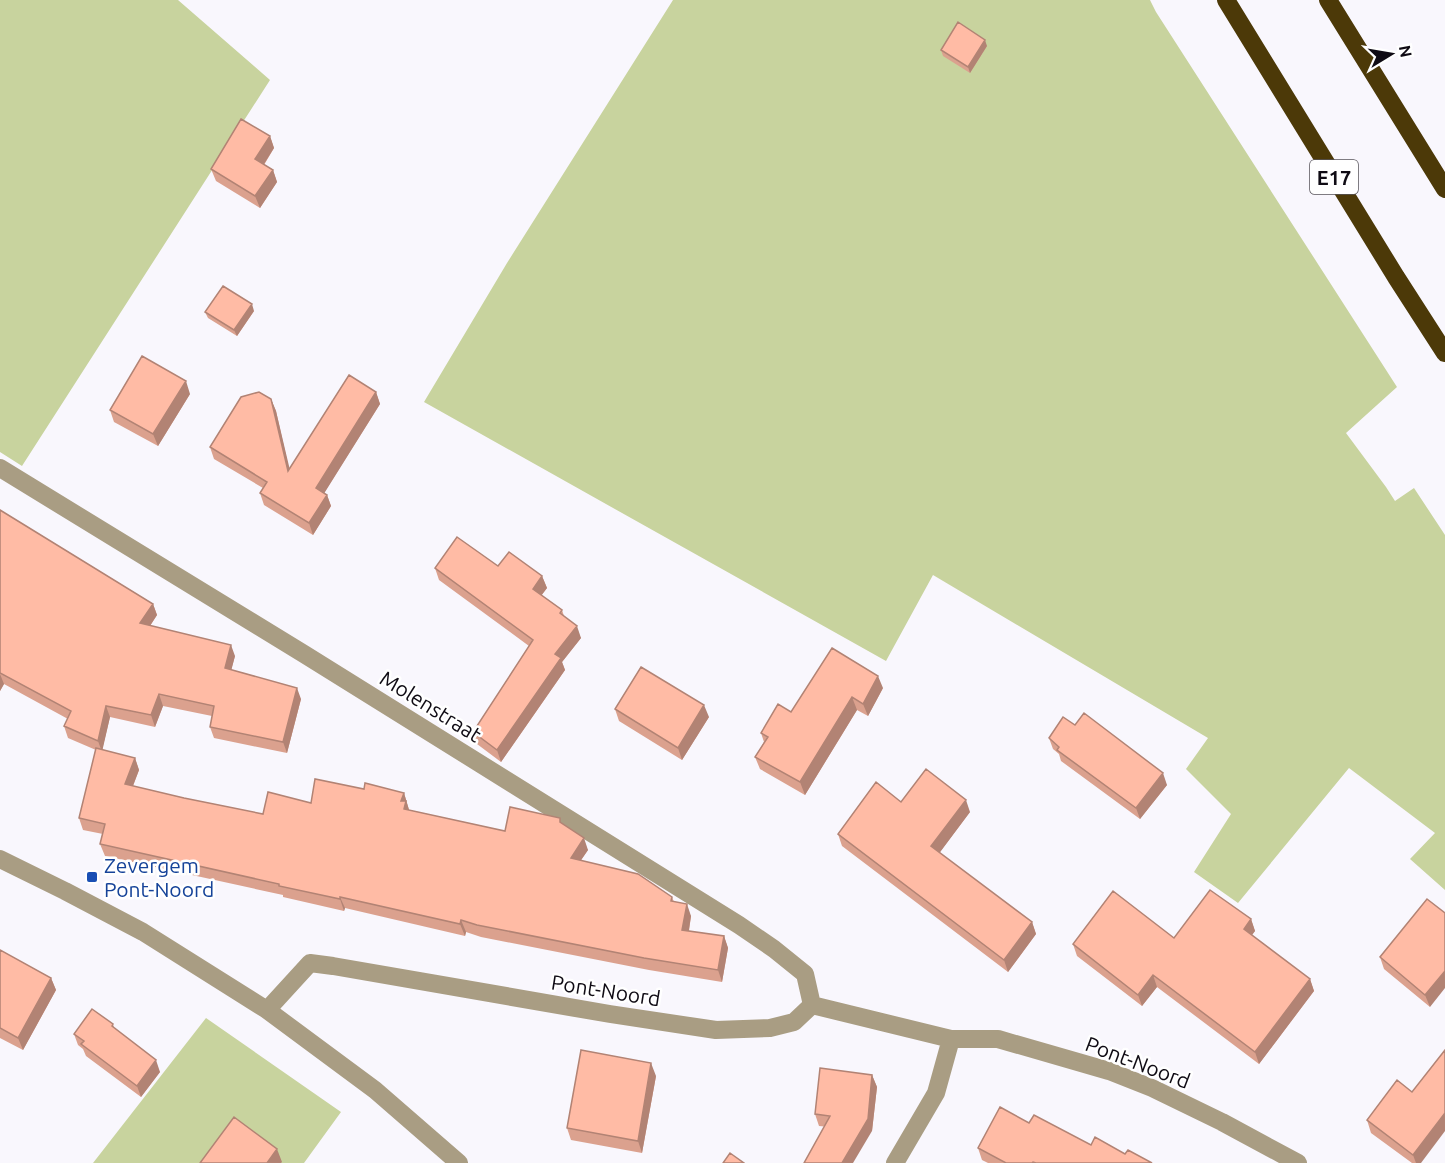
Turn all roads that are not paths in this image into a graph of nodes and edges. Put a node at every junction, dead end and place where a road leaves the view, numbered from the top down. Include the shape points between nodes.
1 (1226, 0) edge
2 (1328, 0) edge
3 (1445, 189) edge
4 (1445, 353) edge
5 (0, 468) edge
6 (0, 859) edge
7 (812, 1005) junction
8 (267, 1010) junction
9 (951, 1039) junction
10 (459, 1163) edge
11 (895, 1163) edge
12 (1298, 1163) edge

1 - 4 highway, E17
2 - 3 highway
5 - 7 street, Molenstraat via 740,925 805,974
6 - 8 street via 143,932
7 - 8 street, Pont-Noord via 794,1022 770,1029 716,1030 310,963
7 - 9 street, Pont-Noord
8 - 10 street via 375,1090
9 - 11 street via 936,1093
9 - 12 street, Pont-Noord via 998,1039 1109,1071 1222,1122

